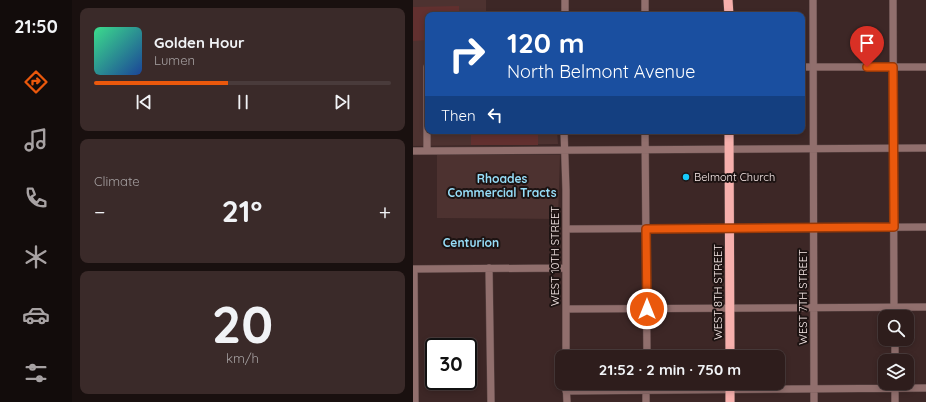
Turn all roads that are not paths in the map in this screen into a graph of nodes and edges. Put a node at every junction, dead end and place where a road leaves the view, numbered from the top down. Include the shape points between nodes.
1 (565, 0) edge
2 (645, 0) edge
3 (728, 0) edge
4 (813, 0) edge
5 (893, 0) edge
6 (565, 12) edge
7 (645, 12) edge
8 (729, 12) edge
9 (805, 67) edge
10 (813, 67) junction
11 (893, 67) junction
12 (926, 67) edge
13 (427, 134) edge
14 (564, 134) edge
15 (645, 134) edge
16 (729, 134) edge
17 (645, 148) junction
18 (729, 148) junction
19 (813, 148) junction
20 (893, 148) junction
21 (926, 148) edge
22 (564, 149) junction
23 (413, 151) edge
24 (427, 151) junction
25 (894, 227) junction
26 (926, 227) edge
27 (814, 228) junction
28 (566, 229) junction
29 (646, 229) junction
30 (730, 229) junction
31 (489, 268) junction
32 (566, 268) junction
33 (414, 269) edge
34 (814, 308) junction
35 (894, 308) junction
36 (926, 308) edge
37 (566, 309) junction
38 (647, 309) junction
39 (730, 309) junction
40 (566, 350) edge
41 (647, 350) edge
42 (730, 350) edge
43 (878, 386) edge
44 (785, 387) edge
45 (914, 387) edge
46 (814, 388) junction
47 (926, 388) edge
48 (566, 390) edge
49 (646, 390) edge
50 (731, 390) edge
51 (895, 390) edge
52 (415, 402) edge
53 (491, 402) edge
54 (567, 402) edge
55 (646, 402) edge
56 (730, 402) edge
57 (814, 402) edge
58 (895, 402) edge

1 - 6 street
2 - 7 street
3 - 8 main road
4 - 10 street, WEST 7TH STREET
5 - 11 street
9 - 10 street
10 - 11 street
10 - 19 street, WEST 7TH STREET
11 - 12 street
11 - 20 street
13 - 24 street
14 - 22 street, WEST 10TH STREET
15 - 17 street
16 - 18 main road, WEST 8TH STREET
17 - 18 street
17 - 22 street
17 - 29 street
18 - 19 street
18 - 30 main road, WEST 8TH STREET
19 - 20 street
19 - 27 street, WEST 7TH STREET
20 - 21 street
20 - 25 street
22 - 24 street
22 - 28 street, WEST 10TH STREET
23 - 24 street
25 - 26 street
25 - 27 street
25 - 35 street
27 - 30 street
27 - 34 street, WEST 7TH STREET
28 - 29 street
28 - 32 street, WEST 10TH STREET
29 - 30 street
29 - 38 street
30 - 39 main road, WEST 8TH STREET
31 - 32 street
31 - 33 street
31 - 53 street
32 - 37 street, WEST 10TH STREET
33 - 52 street
34 - 35 street
34 - 39 street
34 - 46 street, WEST 7TH STREET
35 - 36 street
37 - 38 street
37 - 40 street, WEST 10TH STREET
38 - 39 street
38 - 41 street
39 - 42 main road, WEST 8TH STREET
43 - 46 street
44 - 46 street
45 - 47 street
46 - 57 street, WEST 7TH STREET
48 - 54 street
49 - 55 street
50 - 56 main road
51 - 58 street

